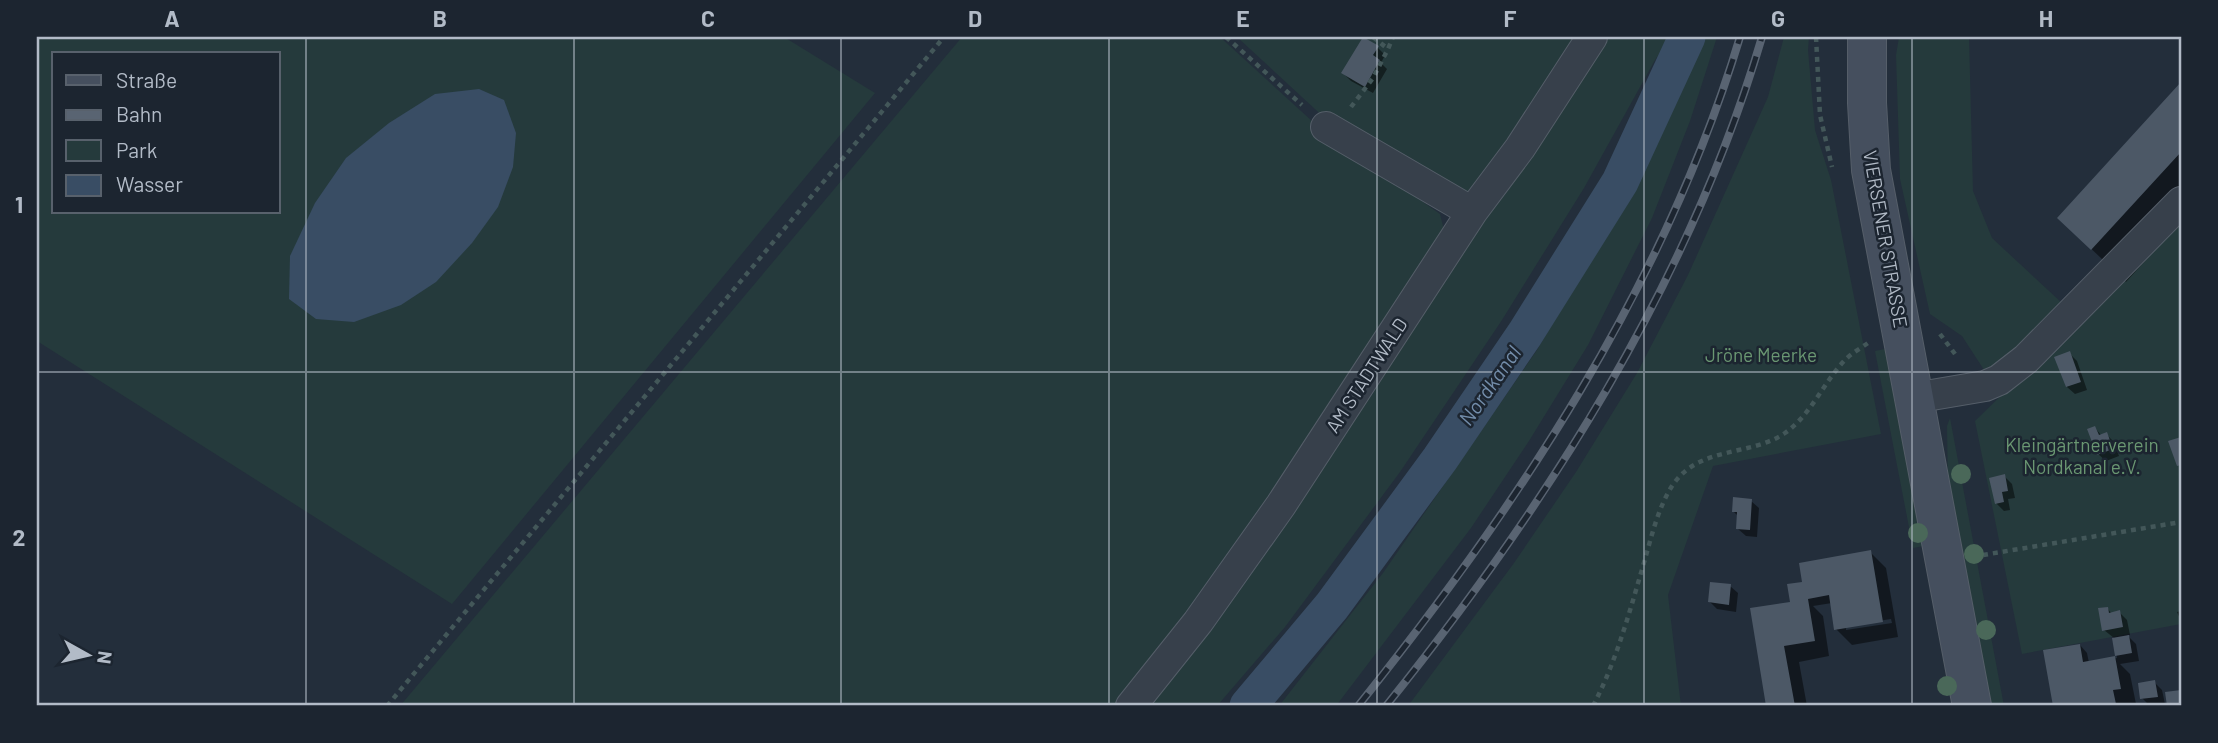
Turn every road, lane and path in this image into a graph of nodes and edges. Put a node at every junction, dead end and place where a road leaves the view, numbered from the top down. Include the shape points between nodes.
1 (944, 37) edge
2 (1226, 37) edge
3 (1373, 37) edge
4 (1393, 37) edge
5 (1592, 37) edge
6 (1867, 37) edge
7 (1388, 49) junction
8 (1330, 129) junction
9 (2181, 202) edge
10 (1472, 212) junction
11 (1868, 342) dead end
12 (1914, 398) junction
13 (2181, 522) edge
14 (1983, 555) dead end
15 (387, 706) edge
16 (1131, 706) edge
17 (1593, 706) edge
18 (1972, 706) edge

1 - 15 path
2 - 8 path
3 - 7 path
4 - 7 path
5 - 10 street, AM STADTWALD
6 - 12 main road, VIERSENER STRASSE via 1871,170
7 - 8 path via 1373,78
8 - 10 street
9 - 12 street via 2026,359 1999,380
10 - 16 street, AM STADTWALD via 1281,505
11 - 17 path via 1846,359 1786,433 1711,456 1673,484 1659,512 1621,642
12 - 18 main road, VIERSENER STRASSE
13 - 14 path

